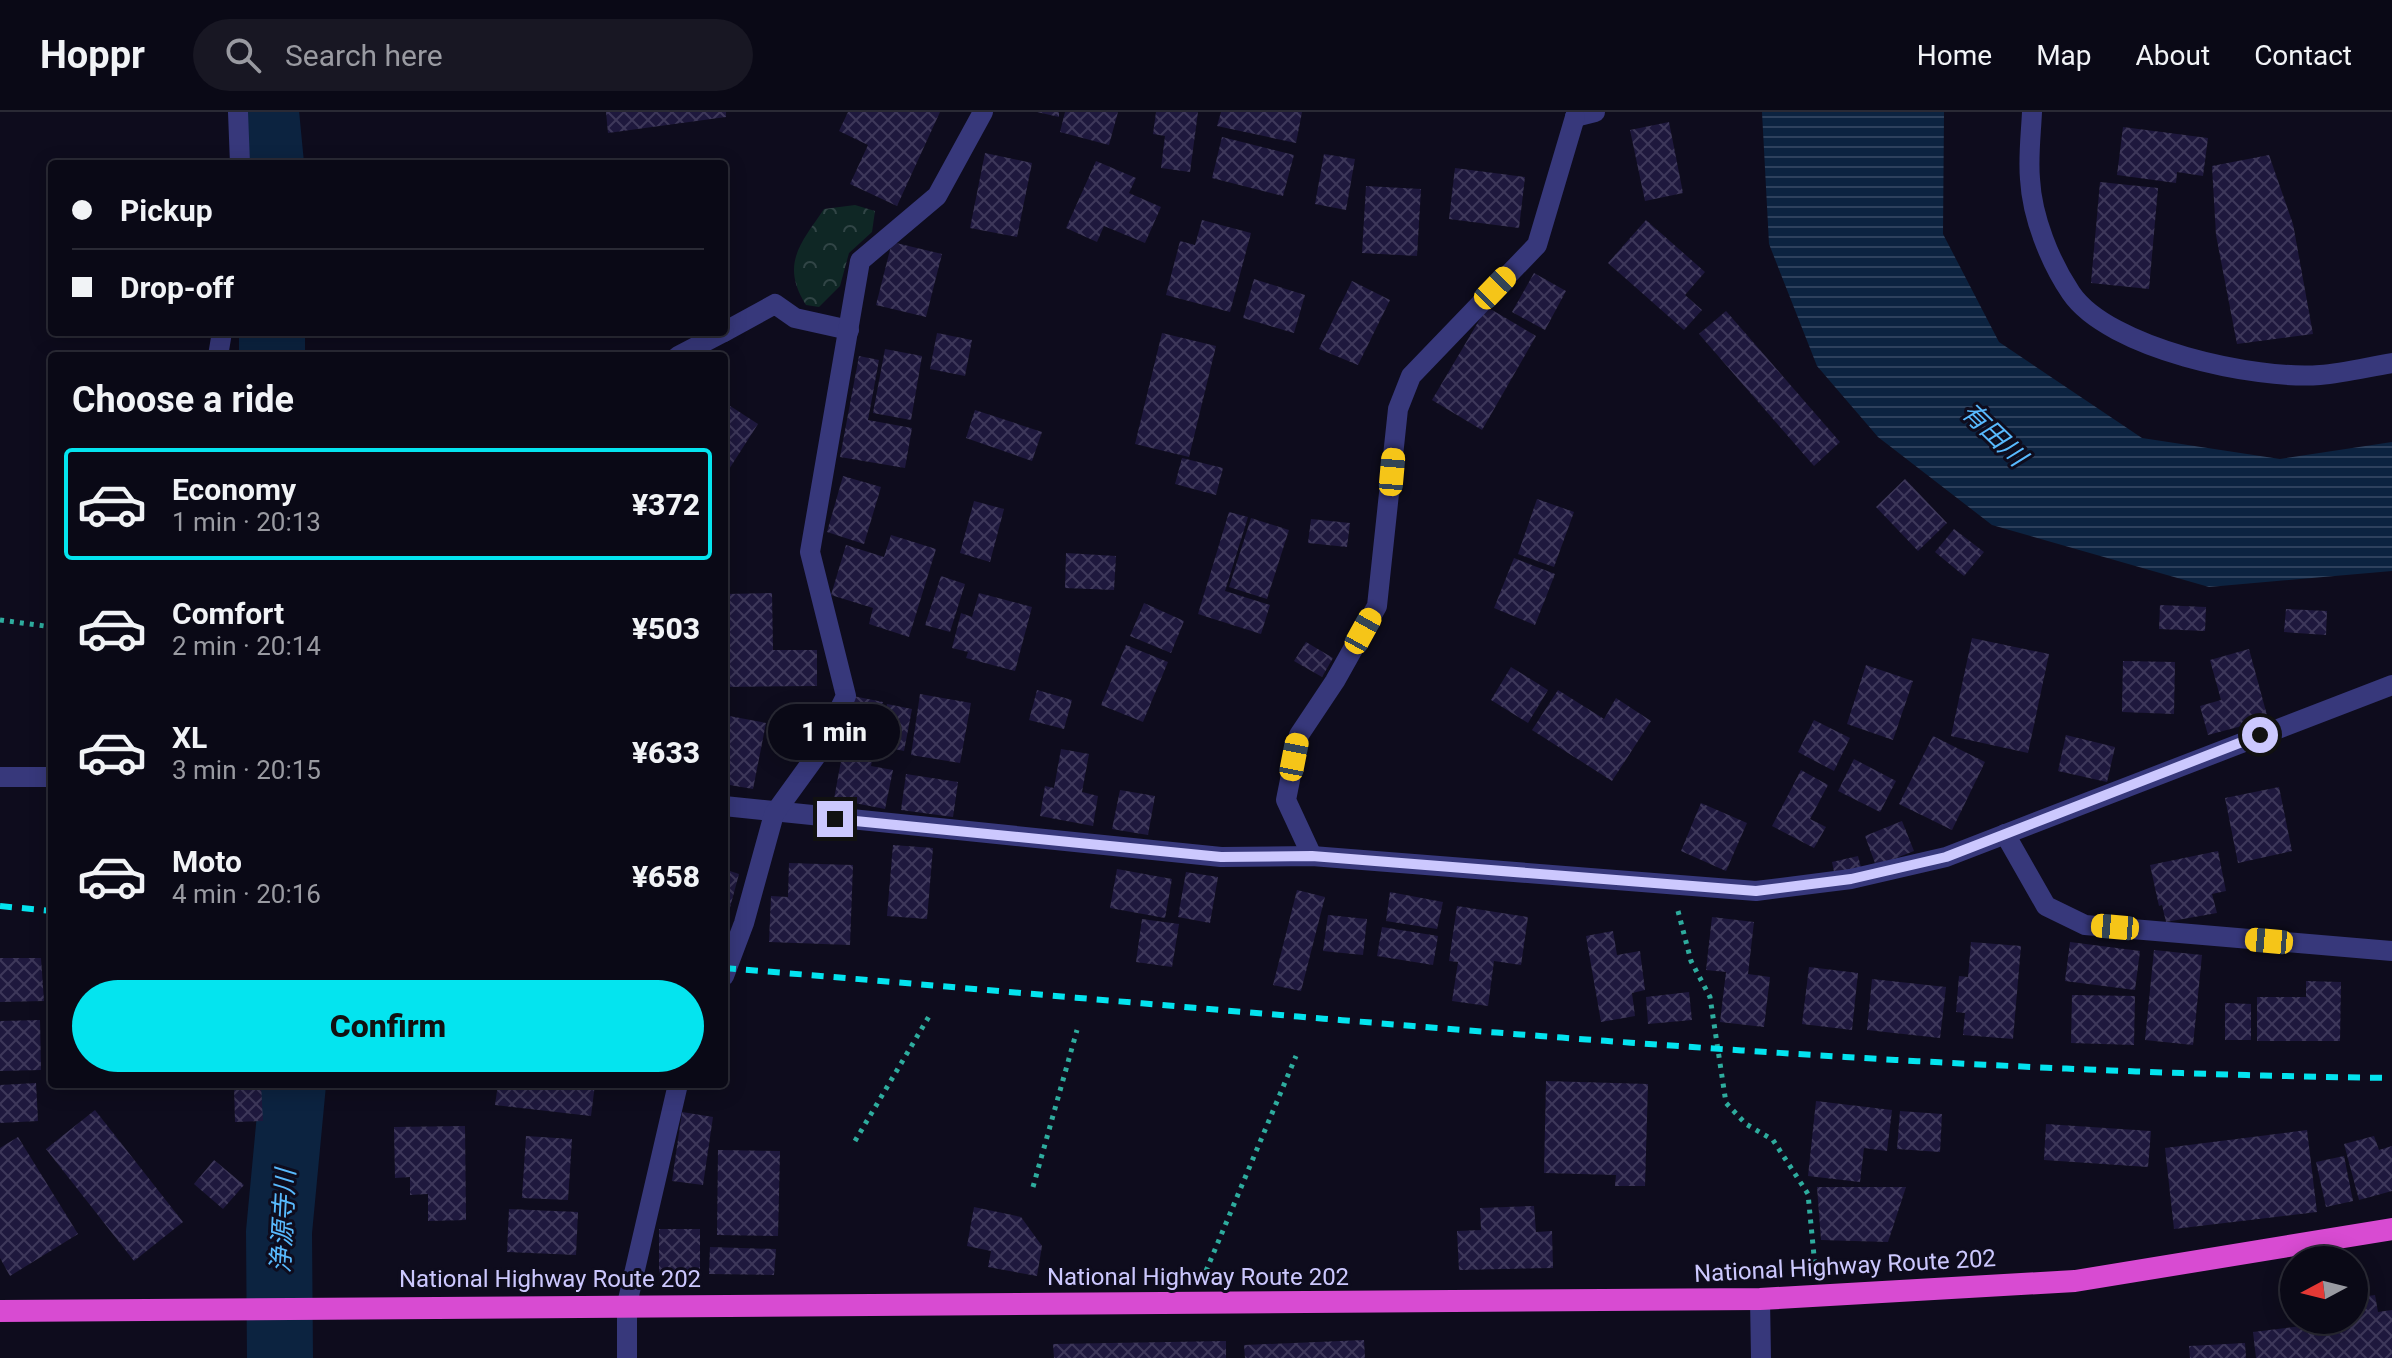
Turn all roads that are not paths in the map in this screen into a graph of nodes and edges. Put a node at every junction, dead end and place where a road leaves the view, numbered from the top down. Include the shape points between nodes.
1 (238, 112) edge
2 (983, 112) edge
3 (2032, 112) edge
4 (1581, 114) edge
5 (240, 160) edge
6 (728, 330) edge
7 (849, 330) junction
8 (716, 336) edge
9 (686, 352) edge
10 (2392, 363) edge
11 (2392, 685) edge
12 (0, 777) edge
13 (48, 777) edge
14 (728, 807) edge
15 (774, 814) junction
16 (2005, 834) junction
17 (1312, 856) junction
18 (2392, 951) edge
19 (728, 965) edge
20 (677, 1088) edge
21 (2392, 1229) edge
22 (1760, 1299) junction
23 (627, 1304) junction
24 (0, 1311) edge
25 (627, 1358) edge
26 (1761, 1358) edge

1 - 5 street
2 - 7 street via 937,196 860,261
3 - 10 street via 2030,180 2045,243 2072,295 2098,320 2144,344 2227,367 2317,375
4 - 17 street via 1537,245 1411,376 1398,409 1377,606 1299,735 1291,774 1286,800
6 - 7 street via 775,304 795,318
7 - 15 street via 810,552 846,696 816,756
8 - 9 street
11 - 16 street
12 - 13 street
14 - 15 street
15 - 17 street via 1221,857
15 - 19 street
16 - 17 street via 1946,857 1851,879 1756,891
16 - 18 street via 2046,906 2085,925
20 - 23 street
21 - 22 highway, National Highway Route 202 via 2075,1281
22 - 23 highway, National Highway Route 202
22 - 26 street
23 - 24 highway, National Highway Route 202
23 - 25 street

